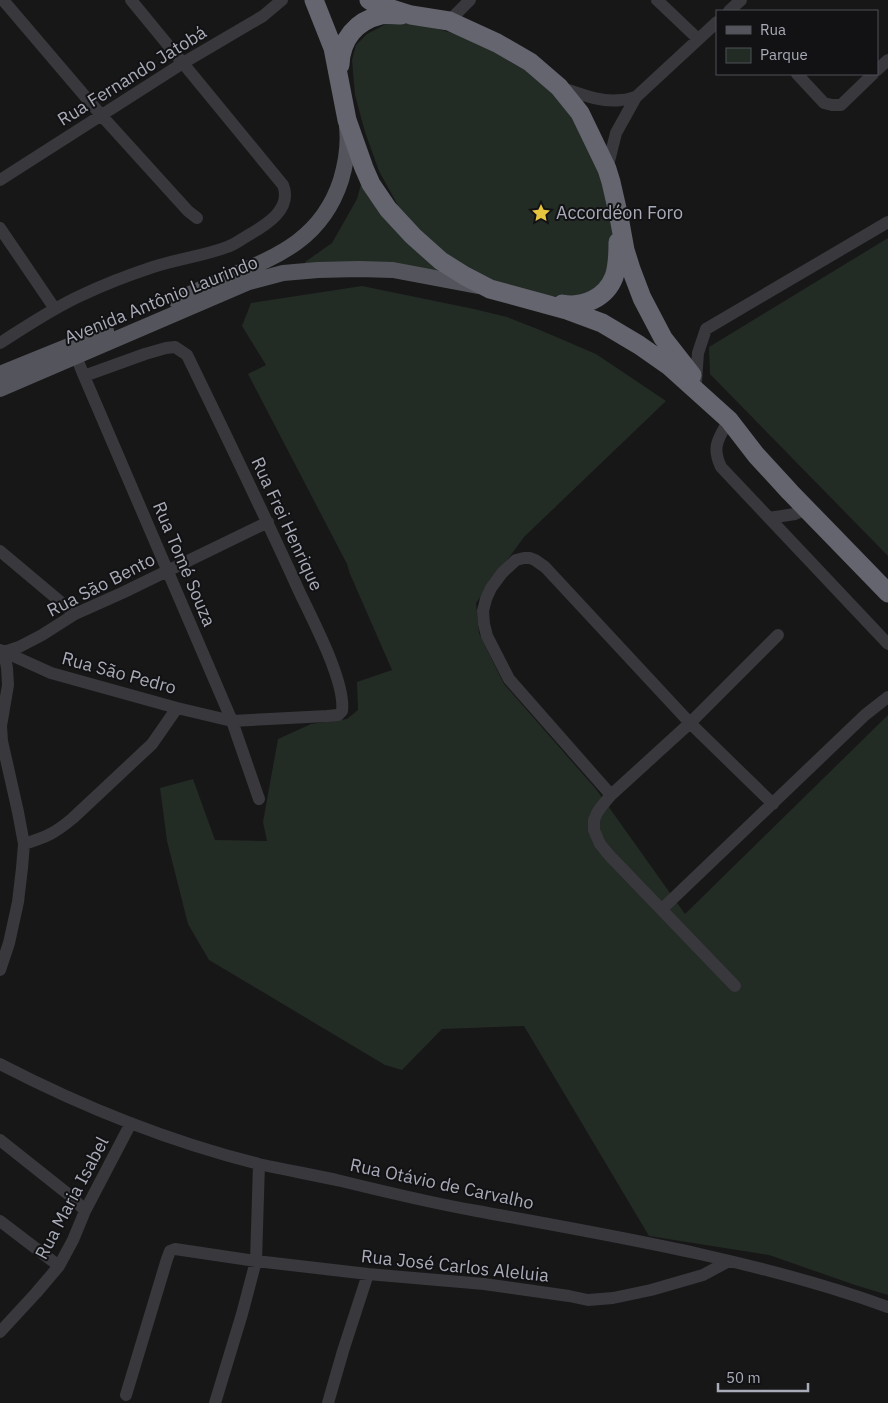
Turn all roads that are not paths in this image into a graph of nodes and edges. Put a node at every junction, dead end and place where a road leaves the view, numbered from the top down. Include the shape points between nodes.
1 (3, 0) edge
2 (131, 0) edge
3 (282, 0) edge
4 (369, 0) edge
5 (657, 0) edge
6 (314, 1) edge
7 (462, 2) edge
8 (411, 15) junction
9 (449, 21) junction
10 (716, 23) edge
11 (698, 39) junction
12 (888, 60) edge
13 (184, 63) junction
14 (878, 69) edge
15 (798, 75) edge
16 (872, 75) edge
17 (339, 81) junction
18 (559, 87) junction
19 (636, 97) junction
20 (101, 116) junction
21 (346, 120) junction
22 (607, 169) junction
23 (0, 180) edge
24 (619, 216) junction
25 (197, 218) dead end
26 (888, 222) edge
27 (0, 228) edge
28 (490, 288) junction
29 (526, 298) junction
30 (55, 308) junction
31 (0, 343) edge
32 (74, 350) junction
33 (0, 374) edge
34 (84, 376) junction
35 (696, 381) junction
36 (0, 389) edge
37 (724, 415) junction
38 (807, 509) junction
39 (769, 518) junction
40 (268, 522) junction
41 (0, 551) edge
42 (168, 571) junction
43 (888, 592) edge
44 (75, 614) junction
45 (778, 635) dead end
46 (888, 644) edge
47 (2, 651) edge
48 (888, 697) edge
49 (177, 708) junction
50 (232, 721) junction
51 (690, 723) junction
52 (611, 795) junction
53 (259, 798) dead end
54 (773, 804) junction
55 (24, 844) junction
56 (662, 909) junction
57 (0, 970) edge
58 (735, 986) dead end
59 (0, 1064) edge
60 (131, 1123) junction
61 (0, 1140) edge
62 (259, 1164) junction
63 (85, 1211) junction
64 (0, 1221) edge
65 (256, 1261) junction
66 (729, 1261) junction
67 (59, 1266) junction
68 (368, 1274) junction
69 (888, 1307) edge
70 (0, 1332) edge
71 (126, 1395) dead end
72 (215, 1403) edge
73 (328, 1403) edge

1 - 20 street
2 - 13 street
3 - 13 street, Rua Fernando Jatobá via 263,16
4 - 8 highway
5 - 11 street
6 - 17 highway via 333,48
7 - 9 street
8 - 9 highway
8 - 17 highway via 382,15 351,31 340,55
9 - 18 highway via 530,62
10 - 11 street
11 - 19 street
12 - 14 street
13 - 20 street, Rua Fernando Jatobá
13 - 30 street via 283,186 285,192 281,209 265,225 229,247 154,267
15 - 16 street via 824,103 832,105 841,105
17 - 21 highway
18 - 19 street via 614,100
18 - 22 highway via 580,113
19 - 22 street via 616,133
20 - 23 street, Rua Fernando Jatobá
20 - 25 street
21 - 28 highway via 371,184 388,209 441,261
21 - 32 main road, Avenida Antônio Laurindo via 346,164 336,195 327,212 305,236 259,265
22 - 24 highway
24 - 29 highway via 618,262 607,290 583,304 568,305
24 - 35 highway via 625,250 642,298 662,338
26 - 35 street via 706,329 698,353
27 - 30 street
28 - 29 highway
28 - 32 main road, Avenida Antônio Laurindo via 393,270 283,273 249,282
29 - 37 highway via 602,323 640,344
30 - 31 street
32 - 33 main road, Avenida Antônio Laurindo
32 - 34 street, Rua Tomé Souza
32 - 36 main road, Avenida Antônio Laurindo
34 - 40 street, Rua Frei Henrique via 166,348 181,350 187,355
34 - 42 street, Rua Tomé Souza
35 - 37 highway
37 - 38 highway
37 - 39 street via 717,443 716,456 720,467
38 - 39 street
38 - 43 highway
39 - 46 street
40 - 42 street, Rua São Bento
40 - 50 street, Rua Frei Henrique via 328,653 340,691 342,711 338,715
41 - 44 street
42 - 44 street, Rua São Bento
42 - 50 street, Rua Tomé Souza
44 - 47 street, Rua São Bento via 19,647
45 - 51 street
47 - 49 street, Rua São Pedro via 50,673
47 - 55 street via 8,685 1,726 2,740
48 - 54 street
49 - 50 street, Rua São Pedro
49 - 55 street via 152,744 73,818 47,837
50 - 53 street, Rua Tomé Souza
51 - 52 street
51 - 52 street via 541,563 524,558 510,565 491,588 483,611 493,648 509,679
51 - 54 street
52 - 56 street via 594,820 600,844
54 - 56 street
55 - 57 street via 18,902
56 - 58 street
59 - 60 street, Rua Otávio de Carvalho
60 - 62 street, Rua Otávio de Carvalho
60 - 63 street, Rua Maria Isabel
61 - 63 street
62 - 65 street
62 - 66 street, Rua Otávio de Carvalho via 474,1211
63 - 67 street, Rua Maria Isabel
64 - 67 street
65 - 68 street, Rua José Carlos Aleluia
65 - 71 street, Rua José Carlos Aleluia via 179,1249 170,1251
65 - 72 street
66 - 68 street, Rua José Carlos Aleluia via 694,1278 602,1300 484,1284
66 - 69 street, Rua Otávio de Carvalho
67 - 70 street, Rua Maria Isabel
68 - 73 street

